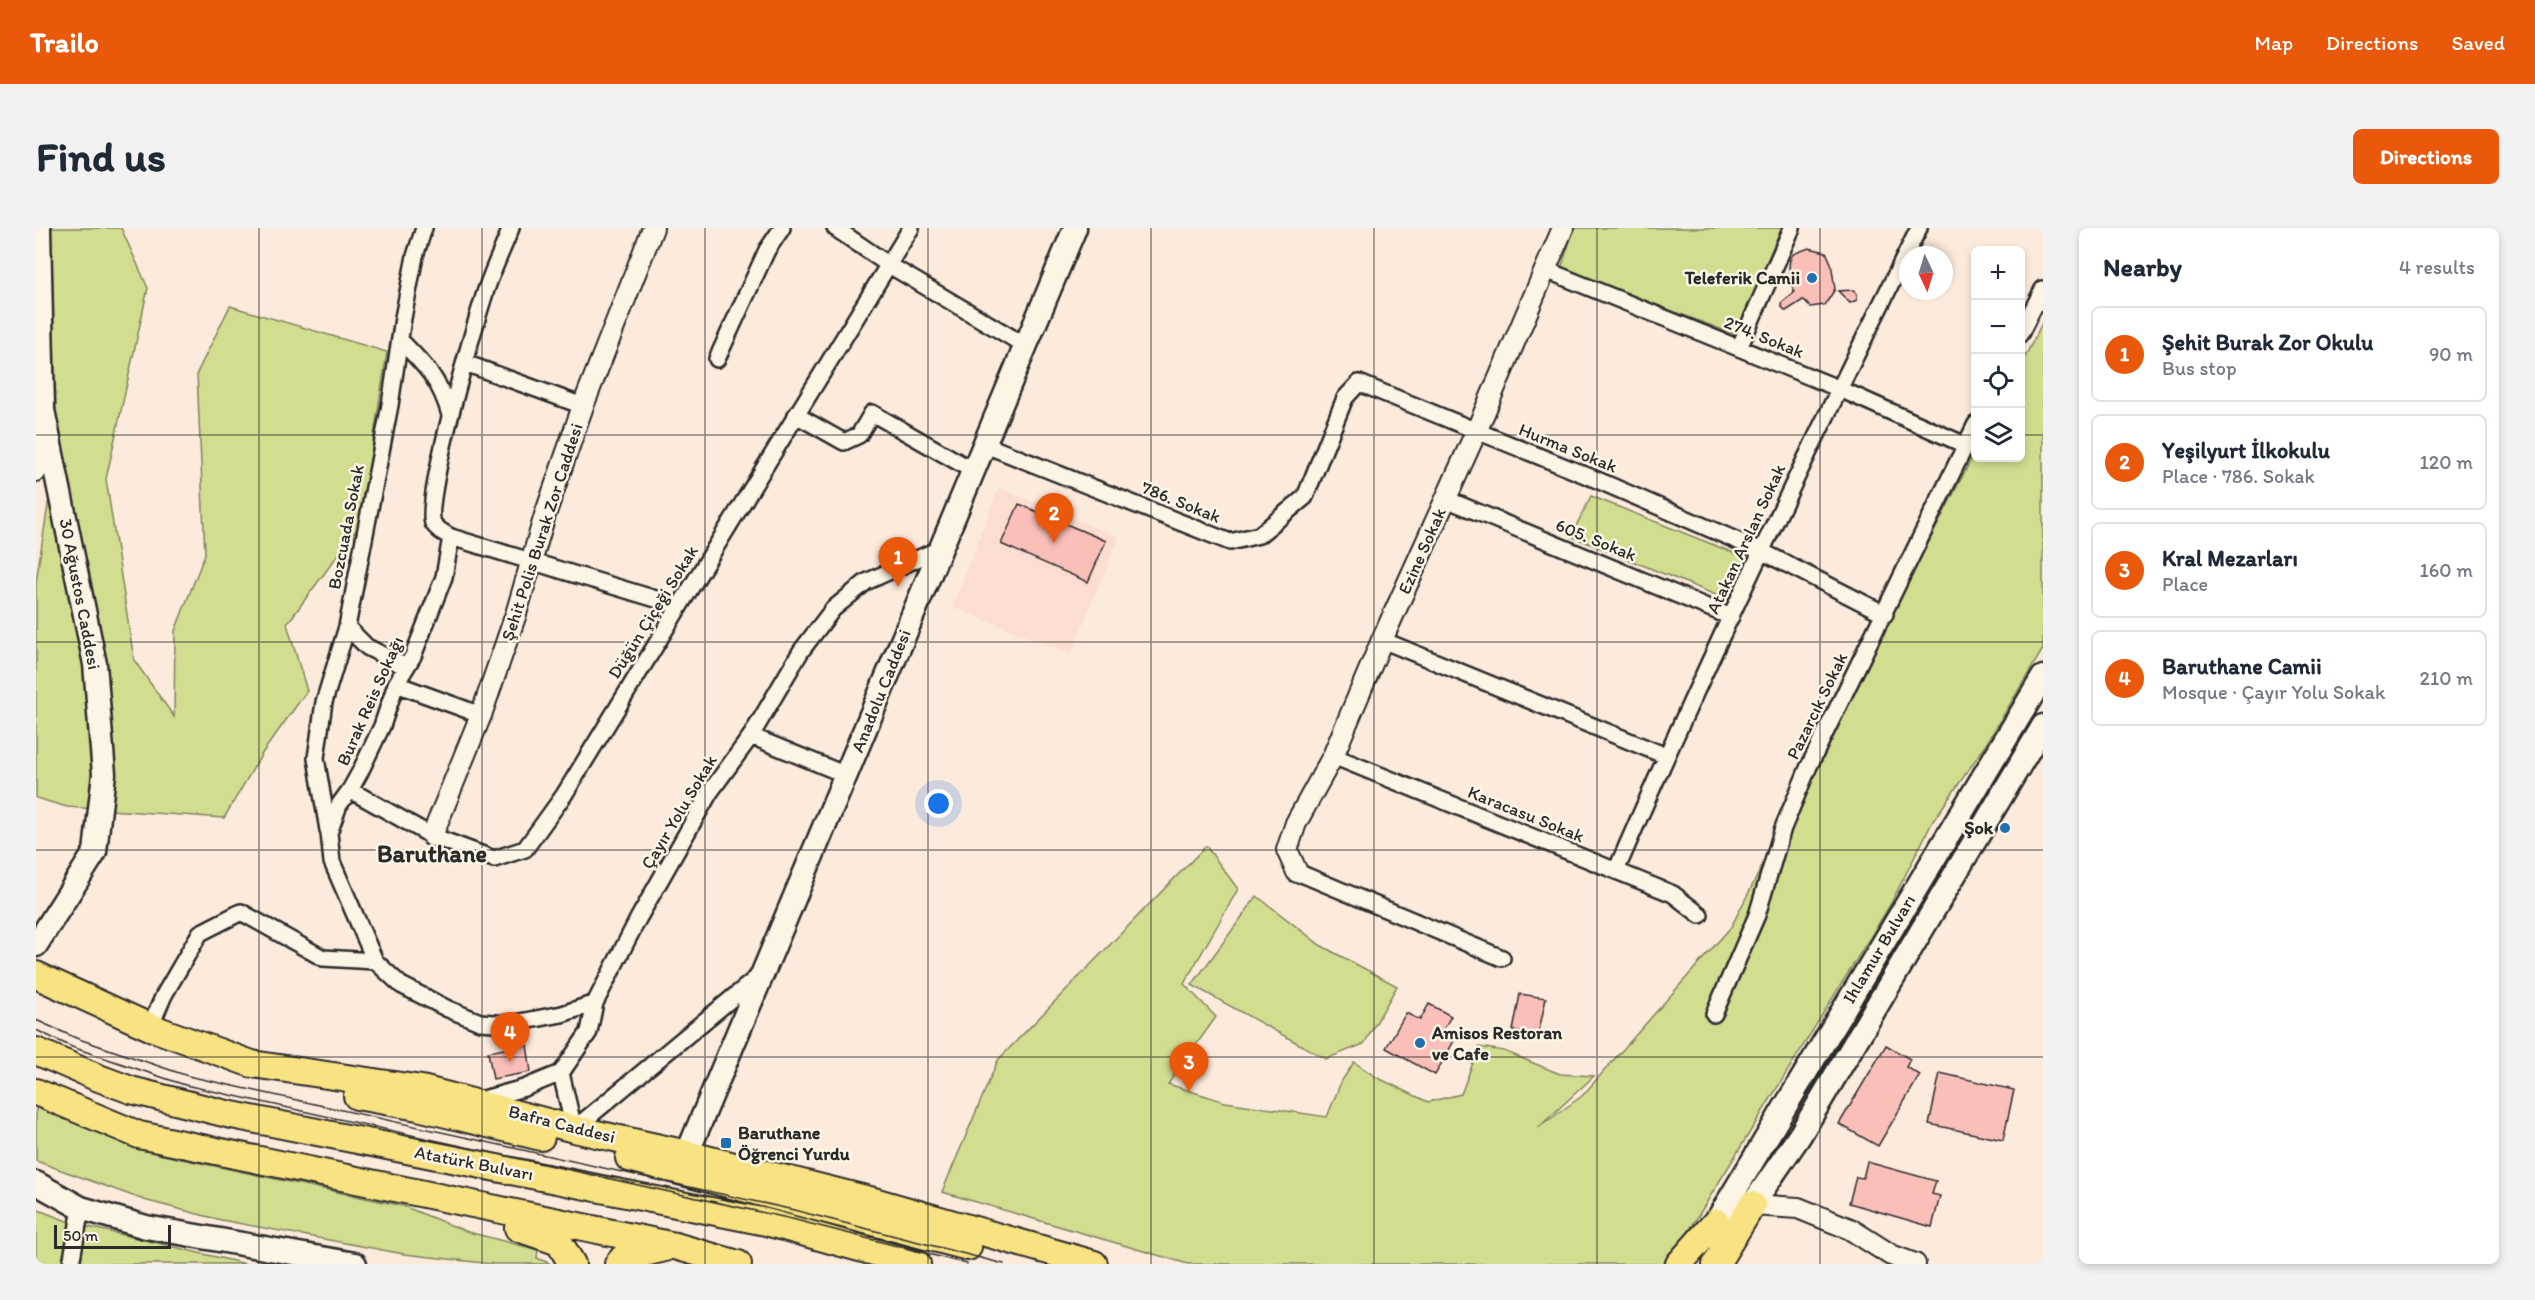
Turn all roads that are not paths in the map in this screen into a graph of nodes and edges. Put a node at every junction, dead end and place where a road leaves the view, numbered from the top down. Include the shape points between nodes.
1 (39, 228) edge
2 (424, 228) edge
3 (512, 228) edge
4 (653, 228) edge
5 (782, 228) edge
6 (834, 228) edge
7 (911, 228) edge
8 (1075, 228) edge
9 (1563, 228) edge
10 (1792, 228) edge
11 (1918, 228) edge
12 (889, 265) junction
13 (1546, 270) junction
14 (2043, 289) edge
15 (2025, 324) edge
16 (400, 340) junction
17 (1026, 346) junction
18 (1739, 348) junction
19 (717, 359) dead end
20 (465, 363) junction
21 (1359, 383) joint
22 (1840, 389) junction
23 (583, 406) junction
24 (43, 410) junction
25 (796, 415) junction
26 (451, 418) junction
27 (1476, 432) junction
28 (1971, 433) edge
29 (983, 444) junction
30 (1965, 444) junction
31 (972, 470) junction
32 (36, 471) edge
33 (1446, 499) junction
34 (451, 537) junction
35 (939, 549) junction
36 (1761, 551) junction
37 (531, 560) junction
38 (679, 606) junction
39 (1885, 614) junction
40 (1731, 617) junction
41 (347, 627) junction
42 (1382, 640) junction
43 (404, 666) junction
44 (2043, 677) edge
45 (396, 684) junction
46 (481, 715) junction
47 (2043, 726) edge
48 (751, 736) junction
49 (1333, 756) junction
50 (1666, 756) junction
51 (846, 775) junction
52 (350, 790) junction
53 (329, 833) junction
54 (432, 836) junction
55 (1616, 871) junction
56 (1297, 872) joint
57 (1700, 915) dead end
58 (36, 945) edge
59 (1502, 958) dead end
60 (375, 961) junction
61 (762, 973) junction
62 (36, 975) edge
63 (36, 984) edge
64 (595, 1003) junction
65 (1714, 1014) dead end
66 (150, 1027) junction
67 (36, 1051) edge
68 (561, 1073) junction
69 (36, 1092) edge
70 (474, 1101) junction
71 (574, 1129) junction
72 (687, 1154) junction
73 (36, 1183) edge
74 (421, 1195) junction
75 (1752, 1205) junction
76 (81, 1208) junction
77 (1716, 1222) junction
78 (675, 1246) junction
79 (71, 1264) edge
80 (354, 1264) edge
81 (573, 1264) edge
82 (618, 1264) edge
83 (738, 1264) edge
84 (917, 1264) edge
85 (1034, 1264) edge
86 (1094, 1264) edge
87 (1679, 1264) edge
88 (1698, 1264) edge
89 (1716, 1264) edge
90 (1735, 1264) edge
91 (1915, 1264) edge

1 - 24 main road, 30 Ağustos Caddesi
2 - 16 street, Bozcuada Sokak
3 - 20 street via 488,286
4 - 23 street, Şehit Polis Burak Zor Caddesi
5 - 19 street via 767,250
6 - 12 street
7 - 12 street, Düğün Çiçeği Sokak
8 - 17 main road, Anadolu Caddesi
9 - 13 street, Ezine Sokak
10 - 18 street
11 - 22 street, Atakan Arslan Sokak
12 - 17 street
12 - 25 street, Düğün Çiçeği Sokak
13 - 18 street, 274. Sokak
13 - 27 street, Ezine Sokak
14 - 15 street
16 - 26 street via 444,393
16 - 41 street, Bozcuada Sokak
17 - 29 main road, Anadolu Caddesi
18 - 22 street, 274. Sokak
20 - 23 street
20 - 26 street
21 - 27 street, Hurma Sokak
21 - 29 street, 786. Sokak via 1345,398 1305,497 1259,535 1230,542
22 - 30 street, 274. Sokak
22 - 36 street, Atakan Arslan Sokak
23 - 37 street, Şehit Polis Burak Zor Caddesi
24 - 32 street
24 - 58 main road, 30 Ağustos Caddesi via 95,664 104,774 95,852
25 - 31 street via 844,442 859,435 872,412
25 - 38 street, Düğün Çiçeği Sokak
26 - 34 street via 432,505 432,522
27 - 33 street, Ezine Sokak
27 - 36 street, Hurma Sokak
28 - 30 street, Pazarcık Sokak
29 - 31 main road, Anadolu Caddesi
30 - 39 street, Pazarcık Sokak
31 - 35 main road, Anadolu Caddesi
33 - 40 street, 605. Sokak
33 - 42 street, Ezine Sokak
34 - 37 street
34 - 43 street, Burak Reis Sokağı via 444,578 412,656
35 - 48 street, Çayır Yolu Sokak via 866,582 833,609 801,651
35 - 51 main road, Anadolu Caddesi
36 - 39 street, Hurma Sokak
36 - 40 street, Atakan Arslan Sokak
37 - 38 street
37 - 46 street, Şehit Polis Burak Zor Caddesi
38 - 54 street, Düğün Çiçeği Sokak via 564,795 525,849 494,859
39 - 65 street, Pazarcık Sokak via 1809,766 1784,828 1757,915
40 - 50 street, Atakan Arslan Sokak
41 - 43 street via 367,647
41 - 53 street, Bozcuada Sokak via 324,702 316,758
42 - 49 street, Ezine Sokak
42 - 50 street
43 - 45 street, Burak Reis Sokağı
44 - 77 main road, Ihlamur Bulvarı
45 - 46 street
45 - 52 street, Burak Reis Sokağı via 382,726
46 - 54 street, Şehit Polis Burak Zor Caddesi
47 - 75 main road, Ihlamur Bulvarı via 1800,1135
48 - 51 street
48 - 64 street, Çayır Yolu Sokak via 710,792
49 - 55 street, Karacasu Sokak
49 - 56 street, Ezine Sokak via 1296,823 1287,850
50 - 55 street, Atakan Arslan Sokak
51 - 61 main road, Anadolu Caddesi
52 - 53 street, Burak Reis Sokağı via 339,805
52 - 54 street, Düğün Çiçeği Sokak
53 - 60 street, Burak Reis Sokağı via 332,862
55 - 57 street, Karacasu Sokak via 1673,894
56 - 59 street
60 - 64 street, Burak Reis Sokağı via 401,985 447,1010 480,1022 509,1024
60 - 66 street via 323,958 241,912 200,933
61 - 71 street
61 - 72 main road, Anadolu Caddesi
62 - 66 main road, Bafra Caddesi
63 - 85 main road, Bafra Caddesi via 146,1038 250,1075 418,1107 613,1154
64 - 68 street, Çayır Yolu Sokak via 589,1032
66 - 70 main road, Bafra Caddesi via 252,1064 422,1089
67 - 84 main road, Atatürk Bulvarı via 96,1077 164,1099 766,1221
68 - 70 street
68 - 71 street
69 - 74 main road via 139,1135
70 - 71 main road, Bafra Caddesi
71 - 72 main road, Bafra Caddesi
72 - 86 main road, Bafra Caddesi via 870,1200
73 - 76 main road
74 - 78 main road
74 - 81 main road via 559,1242
75 - 89 main road
75 - 90 main road
75 - 91 street via 1798,1208 1850,1229 1891,1255
76 - 79 street
76 - 80 main road via 146,1227
77 - 87 main road
77 - 88 main road
78 - 82 main road via 623,1258
78 - 83 main road

